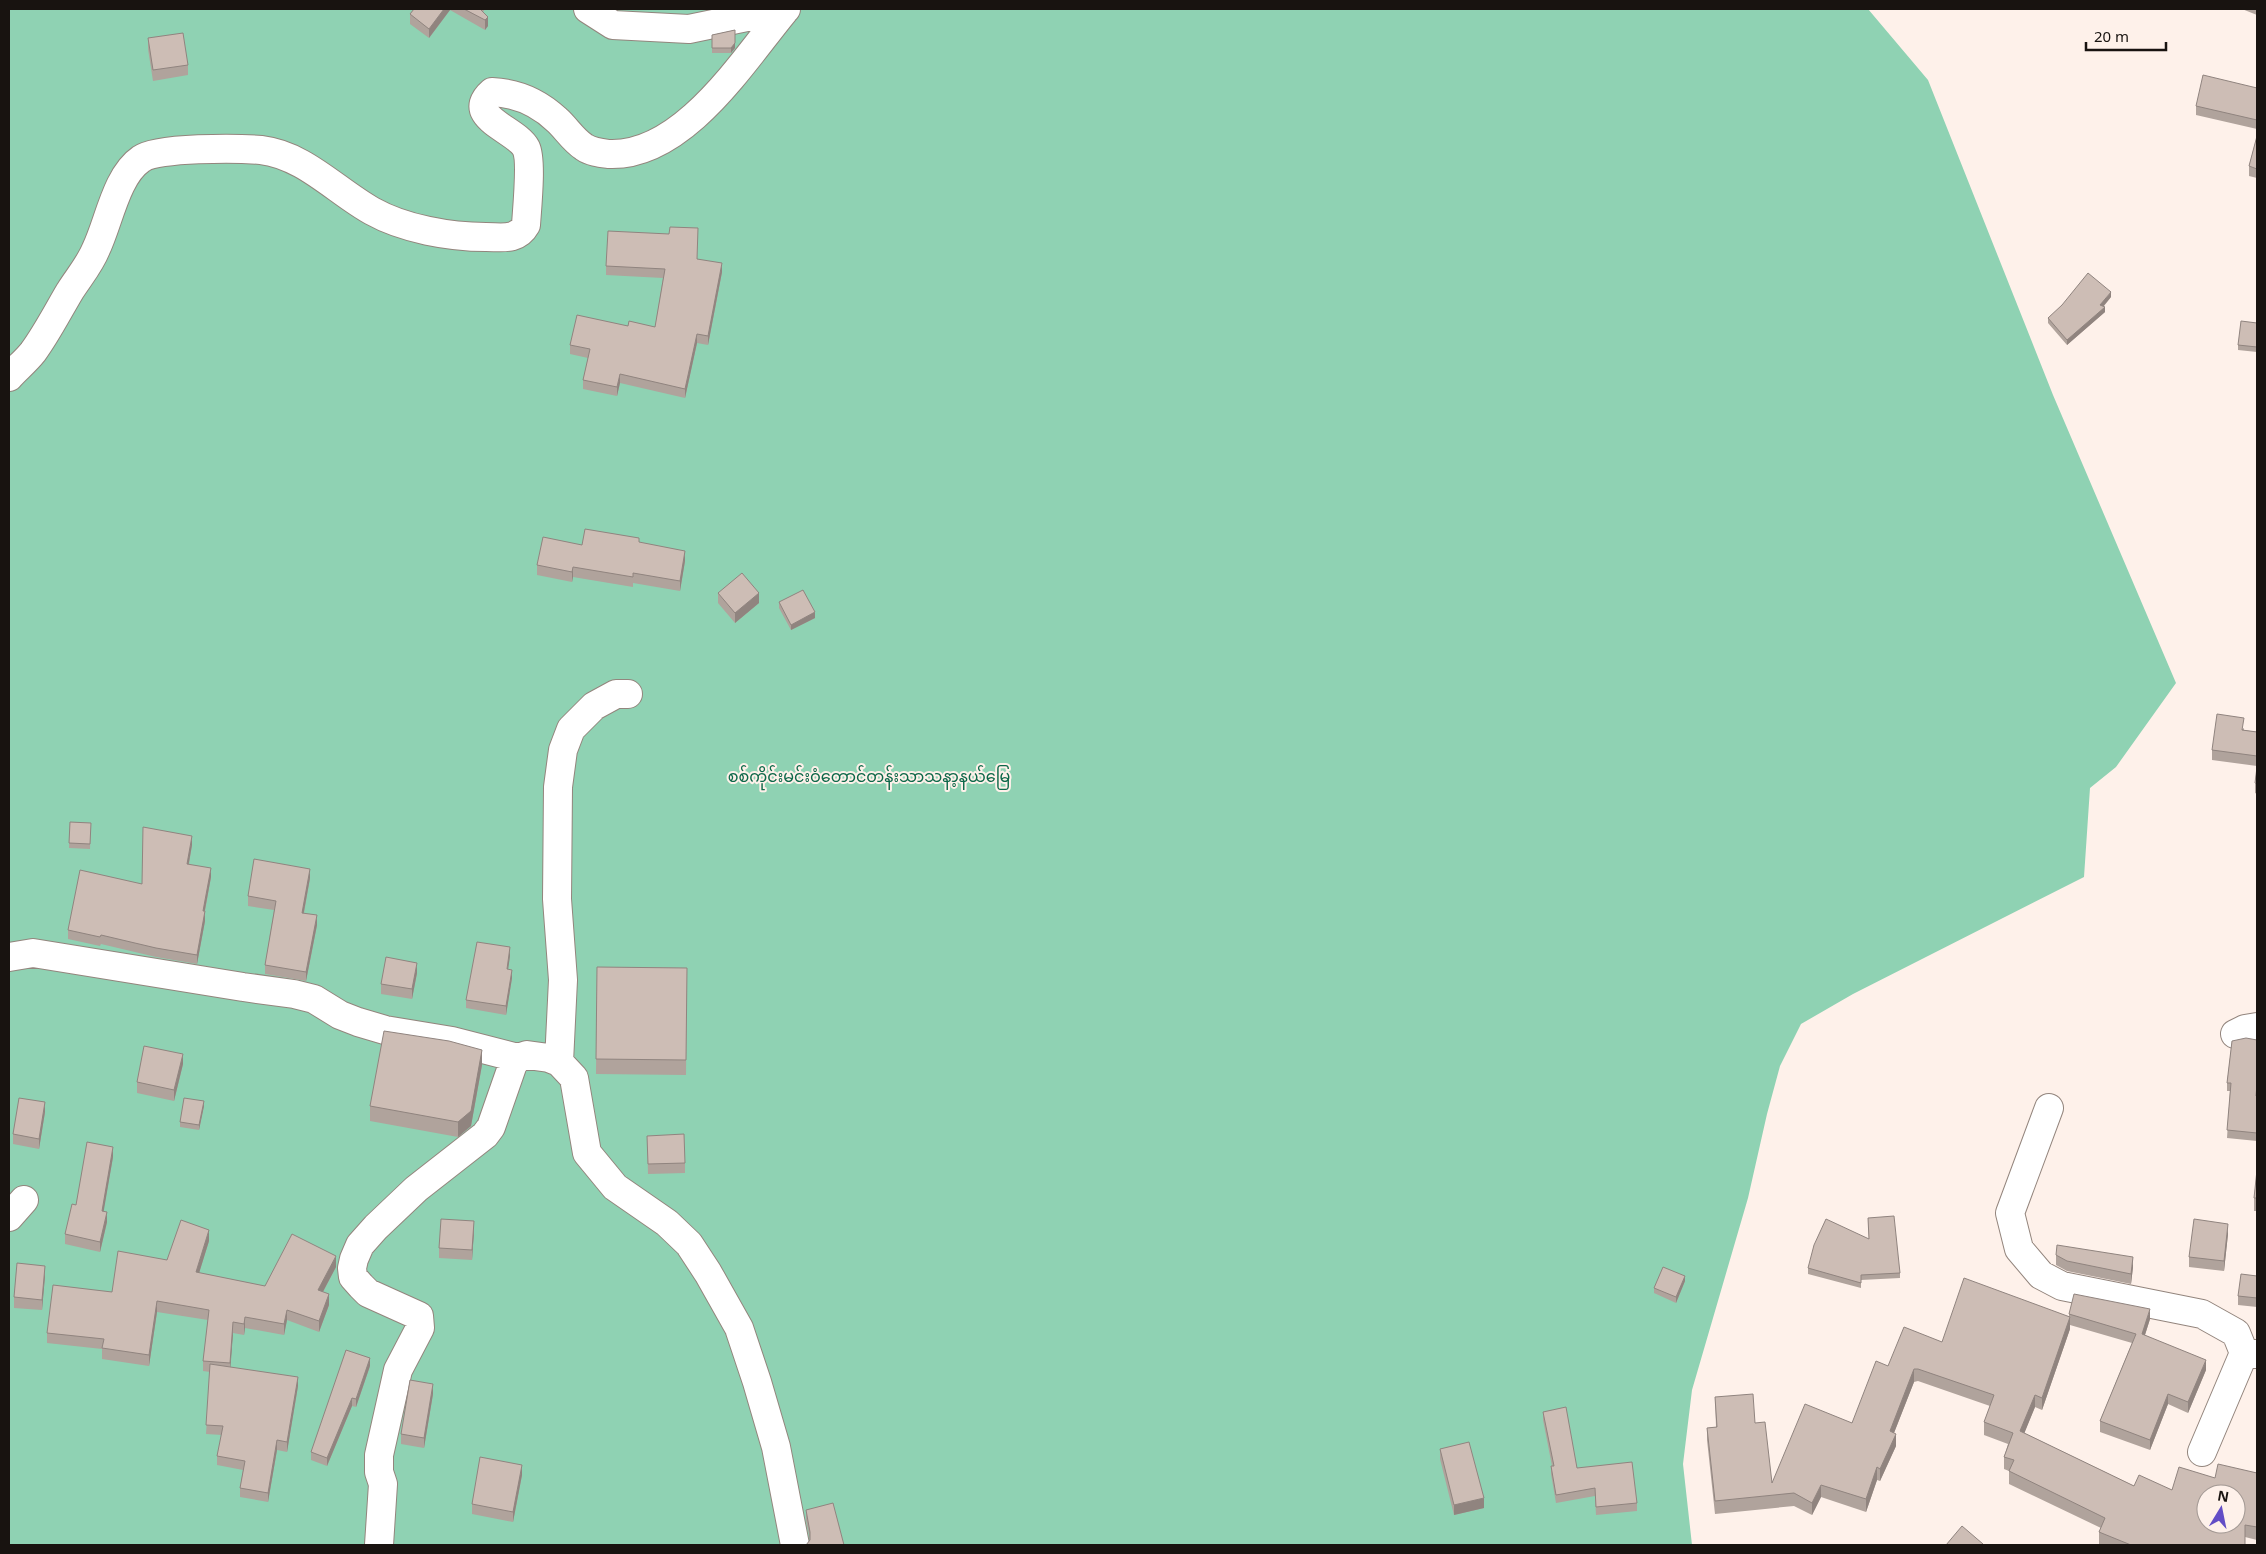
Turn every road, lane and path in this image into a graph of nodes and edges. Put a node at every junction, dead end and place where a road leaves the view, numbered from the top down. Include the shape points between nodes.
1 (588, 9) edge
2 (786, 9) edge
3 (9, 377) edge
4 (628, 694) dead end
5 (9, 957) edge
6 (518, 1058) junction
7 (559, 1062) junction
8 (2049, 1108) dead end
9 (2250, 1353) edge
10 (2202, 1452) dead end
11 (379, 1545) edge
12 (795, 1545) edge

1 - 2 street via 613,25 689,29
2 - 3 street via 706,104 664,139 639,150 618,154 584,148 557,119 535,103 519,96 492,92 483,105 485,112 489,119 516,136 526,148 529,159 526,225 522,233 514,237 460,237 392,220 373,212 283,155 260,150 194,150 143,157 132,165 119,189 96,251 32,352
4 - 7 street via 616,694 594,706 571,728 563,750 558,787 557,898 563,980
5 - 6 street via 32,953 294,994 314,999 340,1015 385,1030 452,1041
6 - 7 street via 549,1058
6 - 11 street via 485,1135 416,1189 376,1227 360,1246 352,1268 353,1277 368,1293 418,1316 420,1328 398,1370 383,1431 379,1455 383,1484
7 - 12 street via 574,1078 587,1153 615,1187 667,1223 689,1244 739,1328 776,1447
8 - 9 street via 2010,1213 2019,1249 2041,1275 2062,1286 2202,1314 2236,1333
9 - 10 street

